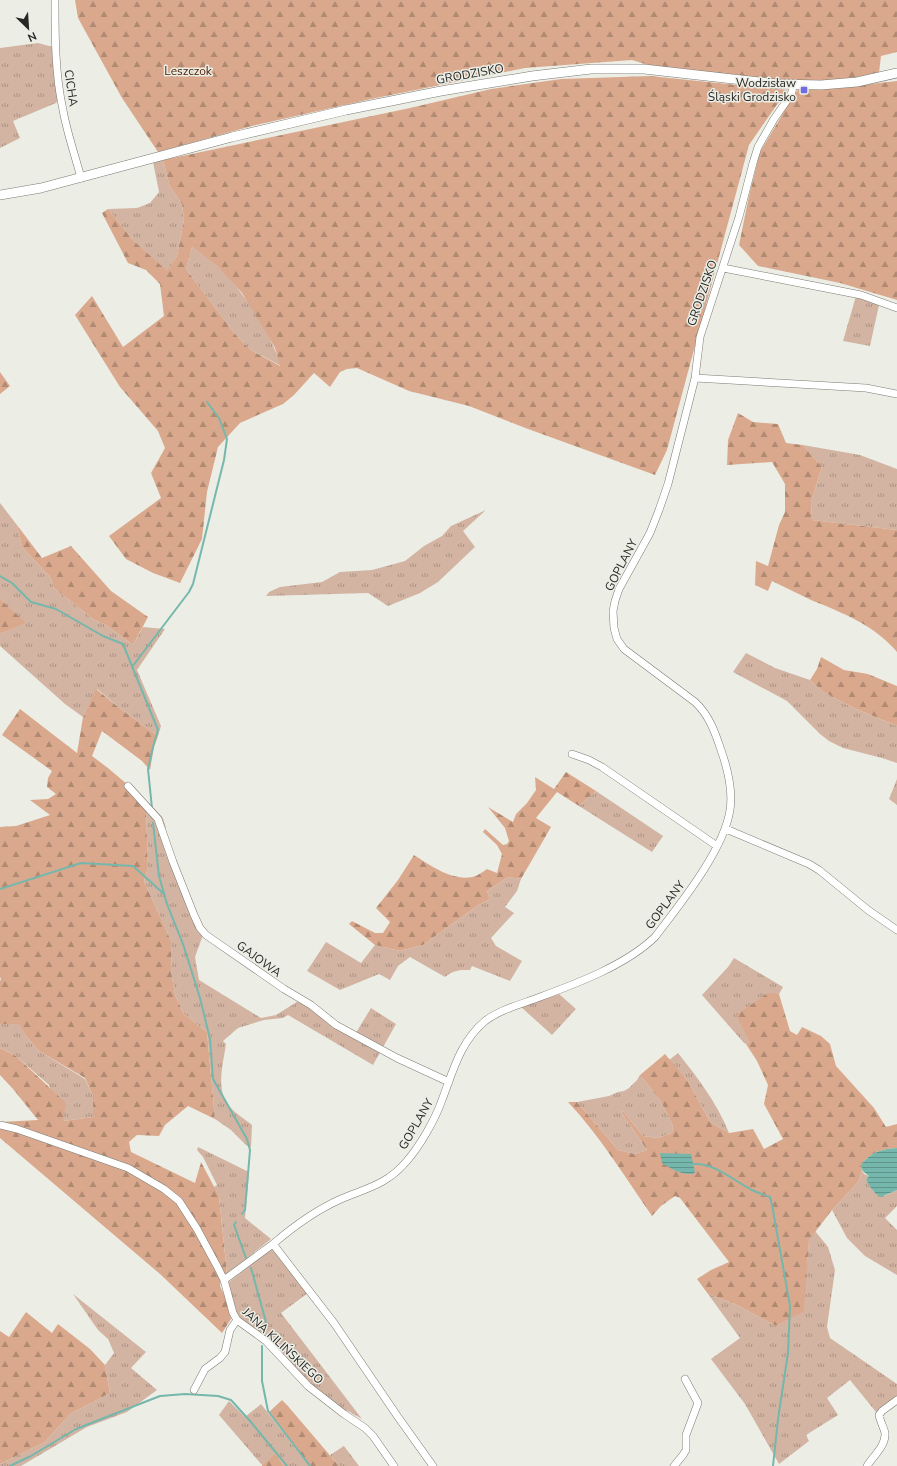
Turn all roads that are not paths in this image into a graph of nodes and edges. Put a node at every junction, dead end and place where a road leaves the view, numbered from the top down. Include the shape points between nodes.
1 (54, 0) edge
2 (897, 73) edge
3 (793, 85) junction
4 (81, 178) junction
5 (0, 195) edge
6 (723, 268) junction
7 (897, 308) edge
8 (695, 378) junction
9 (897, 394) edge
10 (668, 484) joint
11 (572, 754) dead end
12 (128, 786) dead end
13 (726, 829) junction
14 (717, 846) junction
15 (897, 930) edge
16 (449, 1082) junction
17 (0, 1125) edge
18 (273, 1244) junction
19 (224, 1280) junction
20 (237, 1320) junction
21 (685, 1379) dead end
22 (194, 1390) dead end
23 (897, 1400) edge
24 (394, 1466) edge
25 (433, 1466) edge
26 (674, 1466) edge
27 (867, 1466) edge

1 - 4 street, CICHA via 55,42 62,110
2 - 3 street, GRODZISKO via 844,83
3 - 4 street, GRODZISKO via 644,69 603,68 565,72 478,84 352,109 280,125
3 - 6 street, GRODZISKO via 792,92 758,148
4 - 5 street, GRODZISKO
6 - 7 street via 861,295
6 - 8 street, GRODZISKO via 700,337
8 - 9 street via 866,388
8 - 10 street, GRODZISKO
10 - 13 street, GOPLANY via 650,533 619,589 613,611 614,628 617,639 624,649 703,709 722,754 729,785 731,808
11 - 14 street via 602,767
12 - 16 street, GAJOWA via 158,819 192,910 206,935 284,990 311,1005 336,1025 419,1070
13 - 14 street, GOPLANY
13 - 15 street via 819,870
14 - 16 street, GOPLANY via 689,891 648,944 590,978 514,1006 486,1021 457,1058
16 - 18 street, GOPLANY via 433,1120 407,1162 395,1174 310,1216
17 - 19 street, JANA KILIŃSKIEGO via 128,1168 164,1189 184,1208
18 - 19 street, GOPLANY
18 - 25 street via 334,1323
19 - 20 street, JANA KILIŃSKIEGO
20 - 22 street via 230,1330 225,1352 206,1369
20 - 24 street, JANA KILIŃSKIEGO via 266,1341 308,1386 365,1428
21 - 26 street via 698,1403 686,1434 686,1450
23 - 27 street via 879,1415 885,1433 882,1445

